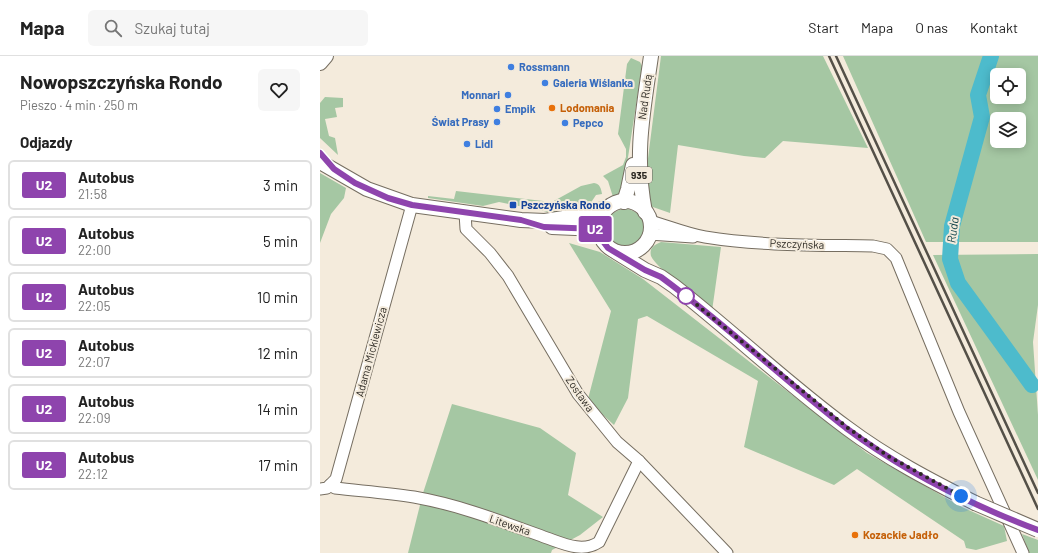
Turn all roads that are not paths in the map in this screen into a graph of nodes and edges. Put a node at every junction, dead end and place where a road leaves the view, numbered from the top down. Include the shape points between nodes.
1 (326, 56) edge
2 (651, 56) edge
3 (320, 63) edge
4 (639, 137) junction
5 (320, 153) edge
6 (320, 162) edge
7 (334, 169) junction
8 (624, 202) junction
9 (412, 205) junction
10 (607, 208) junction
11 (465, 213) junction
12 (521, 220) junction
13 (648, 222) junction
14 (599, 229) junction
15 (642, 247) junction
16 (616, 252) junction
17 (661, 277) junction
18 (639, 461) junction
19 (325, 487) edge
20 (1038, 530) edge
21 (727, 553) edge
22 (1023, 553) edge

1 - 3 main road
2 - 4 main road, Nad Rudą / 935
4 - 8 main road, Nad Rudą / 935
4 - 13 main road, Nad Rudą / 935 via 639,180
5 - 7 main road
6 - 7 main road
7 - 9 main road via 367,189
8 - 10 main road
8 - 13 main road via 638,205
9 - 11 main road
9 - 19 street, Adama Mickiewicza via 336,479
10 - 12 main road via 545,221
10 - 14 main road via 601,217
11 - 12 main road
11 - 18 street, Zostawa via 466,229 508,276 578,394 617,442
12 - 14 main road via 544,227
13 - 15 main road
13 - 22 street, Pszczyńska via 686,238 873,246 890,251 896,258 959,412
14 - 16 main road via 604,243
15 - 16 main road via 630,253
15 - 17 main road
16 - 17 main road
17 - 20 main road, bridge via 848,428 888,456 975,503
18 - 19 street, Litewska via 599,542 586,547 568,545 468,510 414,497
18 - 21 street, Zostawa

